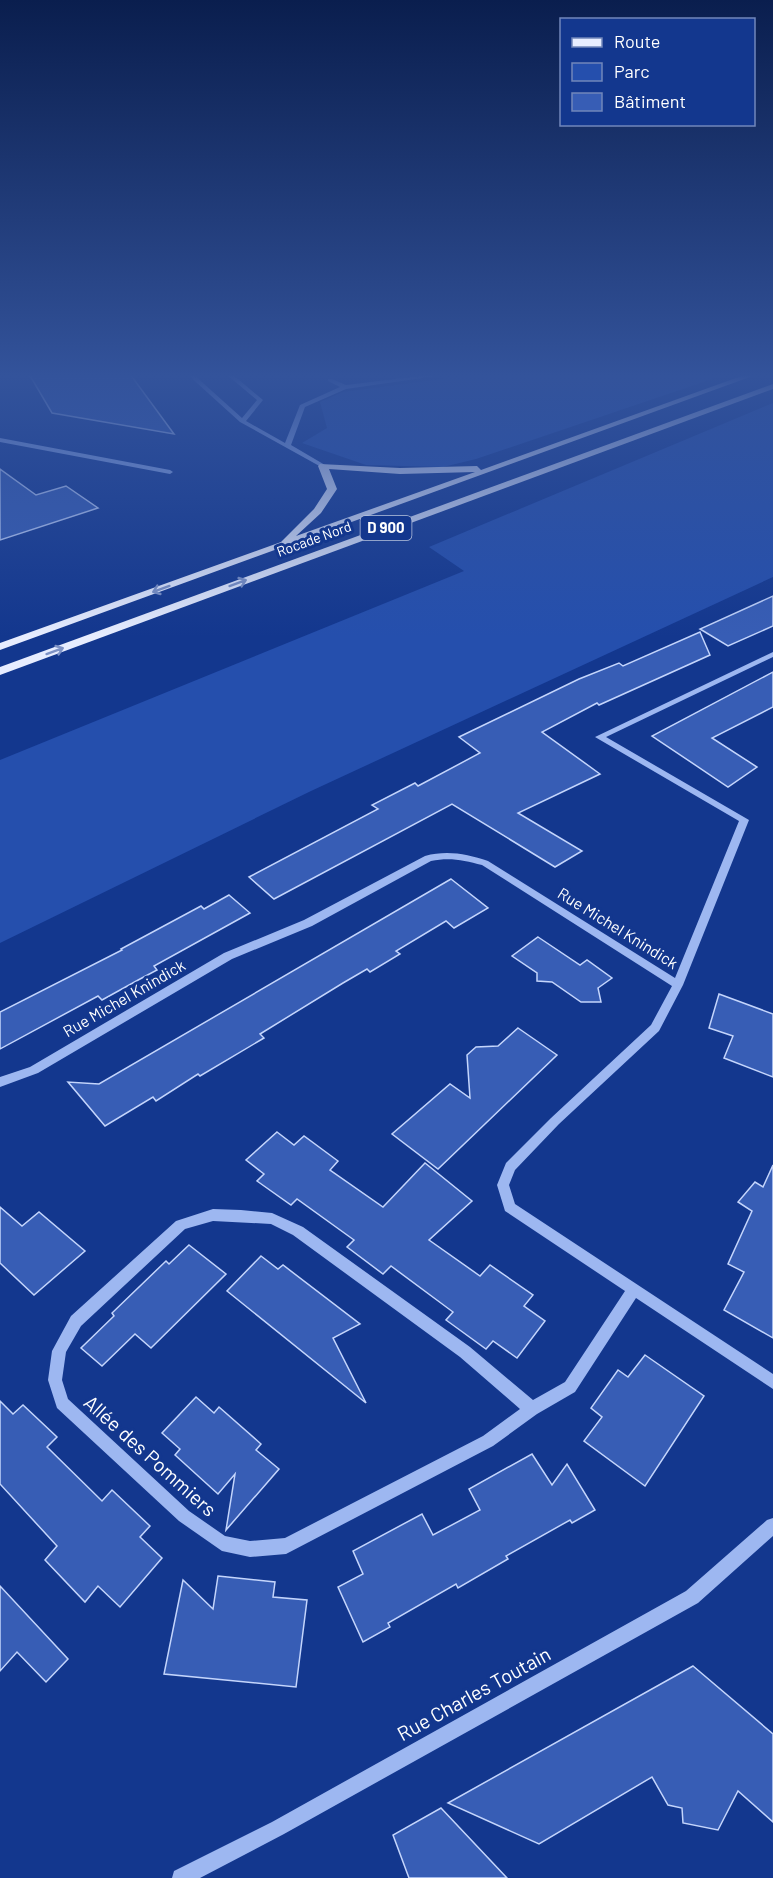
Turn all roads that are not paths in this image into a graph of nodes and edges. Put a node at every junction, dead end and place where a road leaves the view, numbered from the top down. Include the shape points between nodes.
1 (115, 462) edge
2 (315, 462) edge
3 (510, 462) edge
4 (568, 462) edge
5 (323, 466) junction
6 (492, 468) junction
7 (170, 472) dead end
8 (275, 549) junction
9 (0, 647) edge
10 (773, 654) edge
11 (0, 671) edge
12 (678, 985) junction
13 (0, 1082) edge
14 (633, 1291) junction
15 (773, 1382) edge
16 (532, 1409) junction
17 (773, 1526) edge
18 (181, 1878) edge

1 - 7 street
2 - 5 street
3 - 6 main road, Rocade Nord / D 900
11 -> 4 main road, Rocade Nord / D 900
5 - 6 main road via 420,473
5 - 8 main road via 332,489 328,497
6 - 8 main road, Rocade Nord / D 900
8 -> 9 main road, Rocade Nord / D 900
10 - 12 street via 599,737 744,820
12 - 13 street, Rue Michel Knindick via 485,863 447,854 428,858 308,923 228,956 34,1070
12 - 14 street, Rue Michel Knindick via 655,1029 510,1167 503,1185 510,1207
14 - 15 street, Rue Michel Knindick
14 - 16 street, Allée des Pommiers via 570,1387
16 - 16 street, Allée des Pommiers via 488,1441 285,1546 250,1550 222,1543 184,1516 62,1403 55,1380 59,1351 76,1321 181,1225 213,1215 241,1216 272,1219 298,1231 465,1352
17 - 18 street, Rue Charles Toutain via 692,1597

